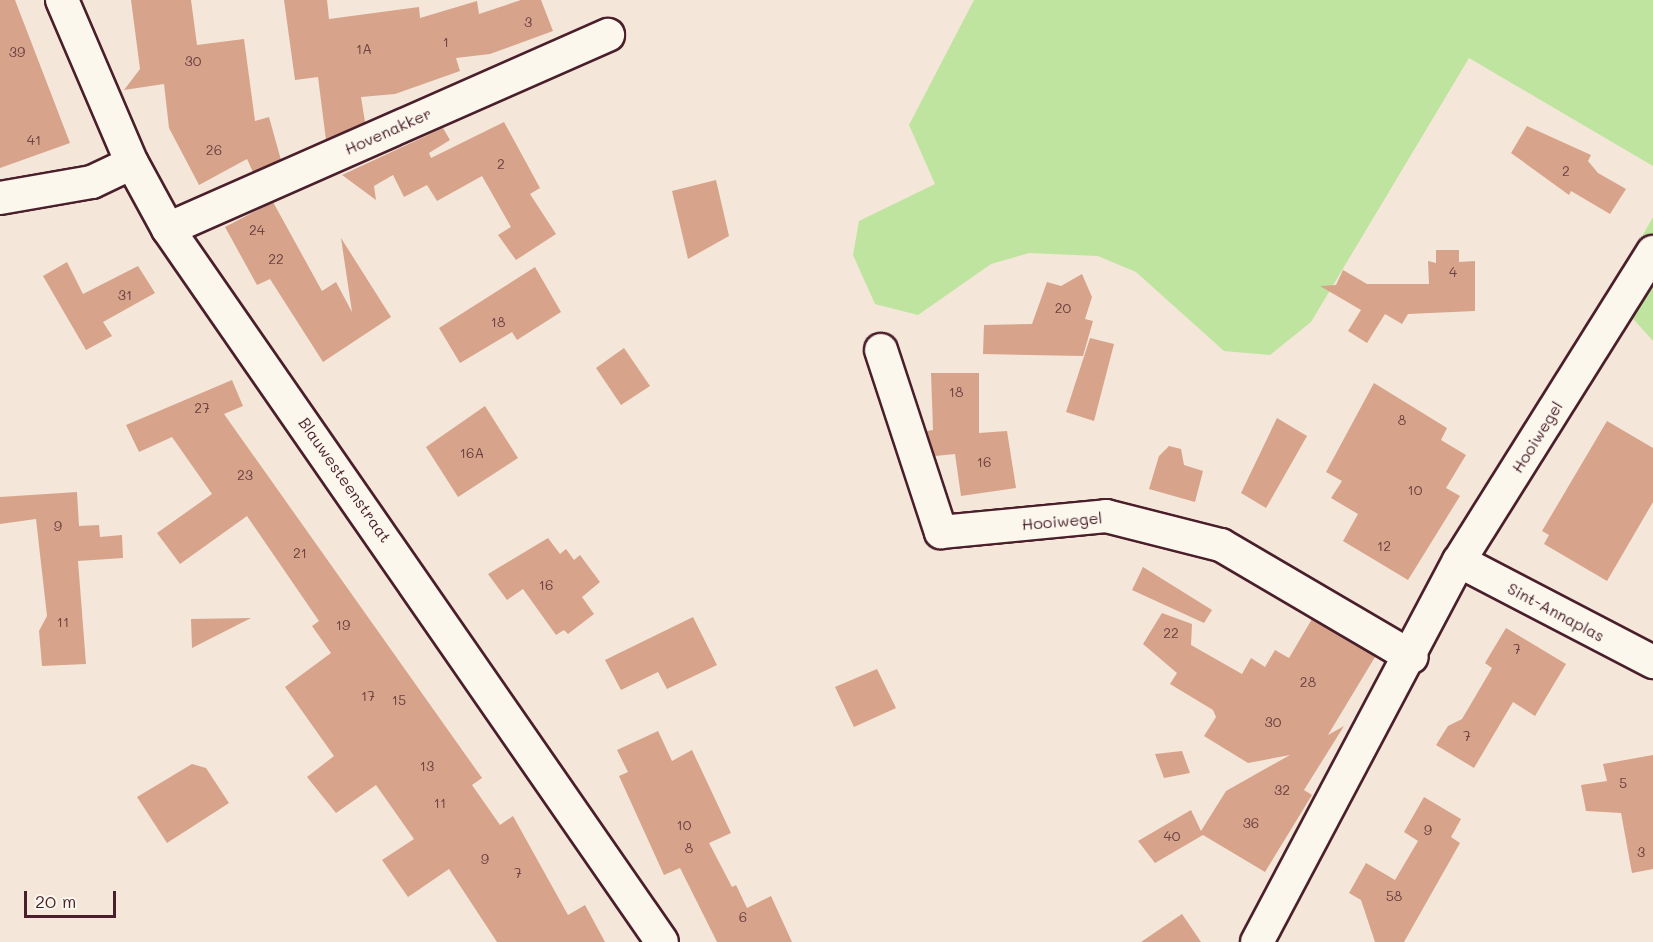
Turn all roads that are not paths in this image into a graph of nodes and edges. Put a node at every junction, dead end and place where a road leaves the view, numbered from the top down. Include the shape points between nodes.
1 (62, 0) edge
2 (608, 35) dead end
3 (132, 163) junction
4 (0, 198) edge
5 (168, 229) junction
6 (1653, 252) edge
7 (881, 350) dead end
8 (1459, 561) junction
9 (1412, 657) junction
10 (1653, 663) edge
11 (662, 942) edge
12 (1257, 942) edge

1 - 3 street, Blauwesteenstraat
2 - 5 street, Hovenakker
3 - 4 street via 92,182
3 - 5 street, Blauwesteenstraat
5 - 11 street, Blauwesteenstraat
6 - 8 street, Hooiwegel
7 - 9 street, Hooiwegel via 941,532 1106,516 1221,545
8 - 9 street, Hooiwegel
8 - 10 street, Sint-Annaplas
9 - 12 street, Hooiwegel

